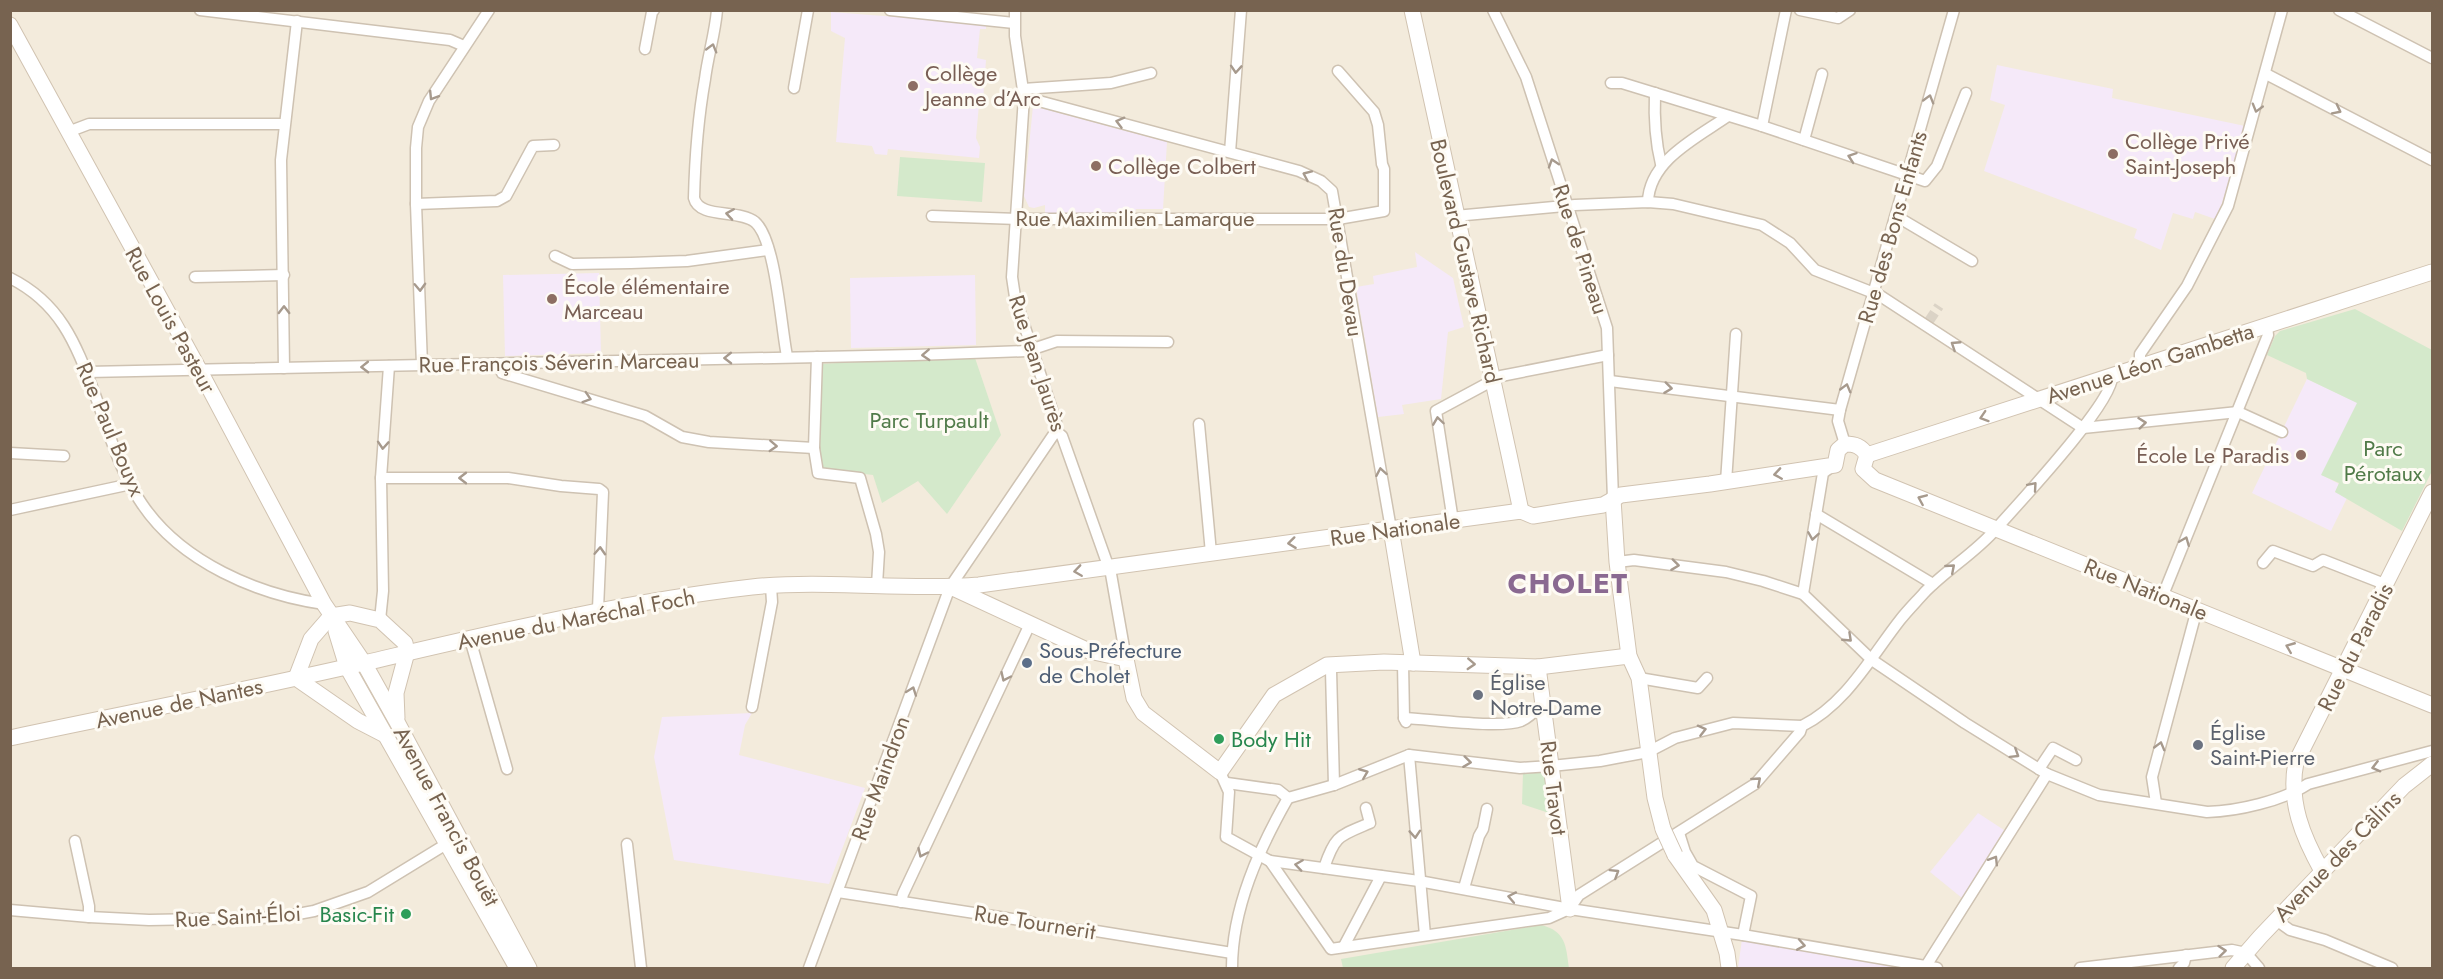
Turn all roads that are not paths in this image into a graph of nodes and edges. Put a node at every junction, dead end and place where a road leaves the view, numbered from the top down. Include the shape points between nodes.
1 (200, 10) edge
2 (489, 10) edge
3 (654, 10) edge
4 (717, 10) edge
5 (807, 10) edge
6 (890, 10) edge
7 (1015, 10) edge
8 (1240, 10) edge
9 (1412, 10) edge
10 (1493, 10) edge
11 (1786, 10) edge
12 (1800, 10) edge
13 (1850, 10) edge
14 (1954, 10) edge
15 (2282, 10) edge
16 (2338, 10) edge
17 (255, 14) edge
18 (297, 21) junction
19 (1014, 23) junction
20 (10, 25) edge
21 (464, 46) junction
22 (645, 49) dead end
23 (2433, 58) edge
24 (1338, 71) dead end
25 (1151, 73) dead end
26 (1822, 74) dead end
27 (2266, 74) junction
28 (1611, 83) dead end
29 (794, 88) dead end
30 (1023, 93) junction
31 (1655, 93) junction
32 (1966, 93) dead end
33 (1728, 116) junction
34 (284, 124) junction
35 (1762, 126) junction
36 (68, 132) junction
37 (1804, 140) junction
38 (554, 145) dead end
39 (1230, 152) junction
40 (2433, 160) edge
41 (1661, 164) junction
42 (1907, 175) junction
43 (1648, 202) junction
44 (416, 204) junction
45 (1567, 206) junction
46 (932, 216) dead end
47 (1455, 216) junction
48 (1896, 216) junction
49 (1015, 218) junction
50 (1338, 219) junction
51 (768, 250) junction
52 (555, 256) dead end
53 (1969, 259) dead end
54 (2433, 272) edge
55 (284, 275) junction
56 (10, 278) edge
57 (195, 278) dead end
58 (1873, 292) junction
59 (2267, 326) junction
60 (1736, 334) dead end
61 (1168, 342) dead end
62 (1032, 350) junction
63 (1604, 356) junction
64 (787, 357) junction
65 (817, 357) junction
66 (422, 365) junction
67 (499, 365) junction
68 (389, 366) junction
69 (2140, 367) junction
70 (284, 368) junction
71 (200, 371) junction
72 (87, 372) junction
73 (2112, 376) junction
74 (1493, 381) junction
75 (1610, 381) junction
76 (1732, 396) junction
77 (2040, 399) junction
78 (1840, 410) junction
79 (2238, 412) junction
80 (1199, 424) dead end
81 (2083, 428) junction
82 (1056, 431) junction
83 (2282, 432) dead end
84 (1845, 444) junction
85 (814, 448) junction
86 (10, 453) edge
87 (64, 456) dead end
88 (1865, 462) junction
89 (1835, 465) junction
90 (381, 478) junction
91 (1726, 482) junction
92 (131, 484) junction
93 (2433, 492) edge
94 (1613, 499) junction
95 (10, 510) edge
96 (1521, 511) junction
97 (1816, 514) junction
98 (1453, 520) junction
99 (1392, 530) junction
100 (1995, 530) junction
101 (1211, 553) junction
102 (1617, 562) junction
103 (2263, 563) dead end
104 (1108, 567) junction
105 (1933, 584) junction
106 (877, 585) junction
107 (2387, 585) junction
108 (771, 586) junction
109 (950, 587) junction
110 (1803, 594) junction
111 (2163, 595) junction
112 (598, 609) junction
113 (2197, 609) junction
114 (327, 610) junction
115 (380, 620) junction
116 (1030, 624) junction
117 (470, 639) junction
118 (407, 652) junction
119 (1629, 656) junction
120 (1126, 659) junction
121 (1872, 660) junction
122 (364, 663) junction
123 (1408, 663) junction
124 (1327, 665) junction
125 (347, 667) junction
126 (1538, 667) junction
127 (2345, 669) junction
128 (296, 678) junction
129 (1639, 678) junction
130 (1707, 678) dead end
131 (1542, 704) junction
132 (2433, 705) edge
133 (752, 706) dead end
134 (397, 722) junction
135 (1802, 726) junction
136 (387, 735) junction
137 (10, 738) edge
138 (2433, 751) edge
139 (1648, 752) junction
140 (1409, 755) junction
141 (2076, 760) dead end
142 (2433, 764) edge
143 (1551, 766) junction
144 (507, 769) dead end
145 (2043, 772) junction
146 (1223, 777) junction
147 (1334, 785) junction
148 (2293, 794) junction
149 (1288, 798) junction
150 (2156, 803) junction
151 (1366, 808) dead end
152 (1486, 809) dead end
153 (1678, 833) junction
154 (75, 841) dead end
155 (448, 843) junction
156 (627, 844) dead end
157 (1264, 859) junction
158 (1324, 868) junction
159 (2322, 871) junction
160 (1381, 876) junction
161 (1419, 881) junction
162 (1464, 888) junction
163 (838, 892) junction
164 (901, 902) junction
165 (1570, 909) junction
166 (10, 910) edge
167 (89, 917) junction
168 (2276, 920) junction
169 (1722, 933) junction
170 (1425, 935) junction
171 (1743, 935) junction
172 (1344, 946) junction
173 (1232, 953) junction
174 (2246, 953) junction
175 (2186, 955) junction
176 (1931, 968) edge
177 (517, 969) edge
178 (530, 969) edge
179 (640, 969) edge
180 (809, 969) edge
181 (1232, 969) edge
182 (1729, 969) edge
183 (2080, 969) edge
184 (2179, 969) edge
185 (2233, 969) edge
186 (2259, 969) edge
187 (2392, 969) edge

1 - 17 street
2 - 21 street
3 - 22 street
51 -> 4 street via 757,223 747,217 706,210 697,206 693,198 696,143
5 - 29 street
6 - 19 street
7 - 19 street, Rue Jean Jaurès
8 -> 39 street
9 - 47 street, Boulevard Gustave Richard
45 -> 10 street, Rue de Pineau via 1526,77
11 - 35 street
12 - 13 street via 1838,18
42 -> 14 street, Rue des Bons Enfants
15 - 27 street
16 - 23 street
17 - 18 street
18 - 21 street via 450,40
18 - 34 street
19 - 30 street, Rue Jean Jaurès
20 - 36 street, Rue Louis Pasteur
21 -> 44 street via 422,114 416,148
24 - 50 street, Rue Maximilien Lamarque via 1374,112 1384,169 1384,211
25 - 30 street via 1111,83
26 - 37 street
27 -> 40 street
27 -> 69 street via 2220,226 2187,286 2140,354
28 - 31 street via 1622,82
39 -> 30 street, Rue du Devau
30 - 49 street, Rue Jean Jaurès
31 - 33 street
31 - 41 street via 1654,129
32 - 42 street via 1937,166 1925,181
33 - 35 street
33 - 41 street
34 - 36 street via 89,124
34 - 55 street
35 - 37 street
36 - 71 street, Rue Louis Pasteur
42 -> 37 street
38 - 44 street via 533,146 506,196 497,201
50 -> 39 street, Rue du Devau via 1332,191 1321,181
41 - 43 street via 1653,178
42 - 48 street, Rue des Bons Enfants
43 - 45 street
43 - 58 street via 1762,225 1790,243 1815,270
44 -> 66 street
45 - 47 street
45 - 63 street, Rue de Pineau via 1606,328
46 - 49 street, Rue Maximilien Lamarque
47 - 74 street, Boulevard Gustave Richard
48 - 53 street
48 - 58 street, Rue des Bons Enfants
49 - 50 street, Rue Maximilien Lamarque
49 - 62 street, Rue Jean Jaurès via 1011,277
99 -> 50 street, Rue du Devau
51 - 52 street via 687,261 610,264 572,264
51 - 64 street via 776,271
54 - 59 street, Avenue Léon Gambetta
55 - 57 street
70 -> 55 street
56 - 72 street, Rue Paul Bouyx via 45,300 59,317
77 -> 58 street via 1927,323
78 -> 58 street, Rue des Bons Enfants
59 - 69 street, Avenue Léon Gambetta
59 - 79 street via 2268,335
60 - 76 street
61 - 62 street, Rue François Séverin Marceau via 1057,341
62 -> 65 street, Rue François Séverin Marceau
62 - 82 street, Rue Jean Jaurès
63 - 74 street via 1501,376
63 - 75 street, Rue de Pineau via 1604,375
64 - 65 street, Rue François Séverin Marceau
64 -> 67 street, Rue François Séverin Marceau
65 - 85 street
66 - 67 street, Rue François Séverin Marceau
66 - 68 street, Rue François Séverin Marceau
67 -> 85 street via 502,373 645,416 682,437
68 -> 70 street, Rue François Séverin Marceau
68 -> 90 street
69 - 73 street, Avenue Léon Gambetta
70 - 71 street, Rue François Séverin Marceau
71 - 72 street, Rue François Séverin Marceau
71 - 114 street, Rue Louis Pasteur
72 - 92 street, Rue Paul Bouyx
73 - 77 street, Avenue Léon Gambetta
73 - 81 street via 2112,385
74 - 96 street, Boulevard Gustave Richard
98 -> 74 street via 1436,411
75 -> 76 street
75 - 94 street
76 - 78 street
76 - 91 street
77 - 81 street
77 -> 88 street, Avenue Léon Gambetta
78 - 84 street, Rue des Bons Enfants via 1838,421
81 -> 79 street
79 - 83 street
111 -> 79 street
80 - 101 street
100 -> 81 street
82 - 104 street, Rue Jean Jaurès via 1062,436
82 - 109 street, Rue Maindron
84 - 88 street, Rue Nationale via 1862,448
84 - 89 street
85 - 106 street via 818,473 860,478 876,534
86 - 87 street
100 -> 88 street, Rue Nationale via 1875,480
89 -> 91 street, Rue Nationale
89 - 97 street via 1823,473
112 -> 90 street via 603,492 599,489 508,478
90 - 115 street
91 - 94 street, Rue Nationale
92 - 95 street
92 - 114 street, Rue Paul Bouyx via 158,525 235,580
93 - 107 street, Rue du Paradis
94 - 96 street, Rue Nationale via 1603,505 1533,516
94 - 102 street
96 - 98 street, Rue Nationale
97 - 105 street
97 -> 110 street
98 - 99 street, Rue Nationale
99 -> 101 street, Rue Nationale
99 - 123 street
105 -> 100 street
100 - 111 street, Rue Nationale
101 - 104 street, Rue Nationale
102 -> 110 street via 1634,560 1726,572
102 - 119 street
103 - 107 street via 2273,551 2313,566 2323,560
104 -> 109 street, Rue Nationale
104 - 120 street, Rue Jean Jaurès
105 - 121 street via 1901,618
106 - 108 street, Avenue du Maréchal Foch
106 - 109 street, Avenue du Maréchal Foch
107 - 127 street, Rue du Paradis
108 - 112 street, Avenue du Maréchal Foch
108 - 133 street via 772,602
109 - 116 street
163 -> 109 street, Rue Maindron
110 -> 121 street
111 - 113 street, Rue Nationale
112 - 117 street, Avenue du Maréchal Foch
127 -> 113 street, Rue Nationale
150 -> 113 street via 2152,777
114 - 115 street
114 - 122 street, Rue Louis Pasteur
114 - 125 street, Rue Louis Pasteur
114 - 128 street
115 - 118 street via 401,638
116 - 120 street via 1089,651
116 -> 164 street
117 - 118 street, Avenue du Maréchal Foch
117 - 144 street
118 - 122 street, Avenue du Maréchal Foch
118 - 134 street via 396,693
119 - 126 street
119 - 129 street
120 - 146 street via 1134,698 1143,712
121 - 135 street via 1842,695
121 -> 145 street
122 - 125 street, Avenue du Maréchal Foch
122 - 134 street, Avenue Francis Bouët
123 - 124 street
123 -> 126 street
123 - 131 street via 1406,721 1514,723 1531,716
124 - 146 street via 1274,695
124 - 147 street via 1331,670
125 - 128 street, Avenue de Nantes
125 - 136 street, Avenue Francis Bouët
126 - 131 street, Rue Travot
127 - 132 street, Rue Nationale
127 - 148 street, Rue du Paradis via 2296,762
128 - 136 street via 358,721
128 - 137 street, Avenue de Nantes
129 - 130 street via 1698,688
129 - 139 street
131 - 143 street, Rue Travot
134 - 178 street, Avenue Francis Bouët
139 -> 135 street via 1675,738 1733,723
153 -> 135 street via 1755,784
136 - 155 street, Avenue Francis Bouët
138 -> 148 street via 2308,784
139 - 143 street
139 - 169 street, bridge via 1663,829 1675,855 1714,910
140 -> 143 street via 1520,768
147 -> 140 street
140 -> 161 street
141 - 145 street via 2053,748
142 - 159 street, Avenue des Câlins via 2404,786
143 - 165 street, Rue Travot
145 - 150 street via 2099,795
176 -> 145 street
146 - 149 street via 1278,790
146 - 157 street via 1229,792 1226,837
147 - 149 street
148 - 150 street via 2211,812
148 - 159 street, Rue du Paradis via 2306,843
149 - 157 street
151 - 158 street via 1370,823 1337,839
152 - 162 street
165 -> 153 street via 1579,896
153 - 171 street via 1694,866 1751,896
154 - 167 street
155 - 167 street, Rue Saint-Éloi via 368,892 314,911 213,920
155 - 177 street, Avenue Francis Bouët
156 - 179 street
158 -> 157 street
157 - 172 street via 1331,949
157 - 173 street via 1243,899
158 - 160 street
159 - 168 street, Avenue des Câlins
160 - 161 street
160 - 172 street
161 - 162 street
161 - 170 street
165 -> 162 street
163 - 164 street, Rue Tournerit
163 - 180 street, Rue Maindron
164 - 173 street, Rue Tournerit via 1026,921 1048,928 1089,930
165 - 169 street
165 - 170 street via 1549,918
166 - 167 street, Rue Saint-Éloi
168 - 174 street, Avenue des Câlins
168 - 187 street via 2290,930 2325,940
169 - 171 street
169 - 182 street
170 - 172 street
171 -> 176 street
173 - 181 street
175 -> 174 street via 2232,950
174 - 185 street, Avenue des Câlins
174 - 186 street
175 - 183 street
175 - 184 street

